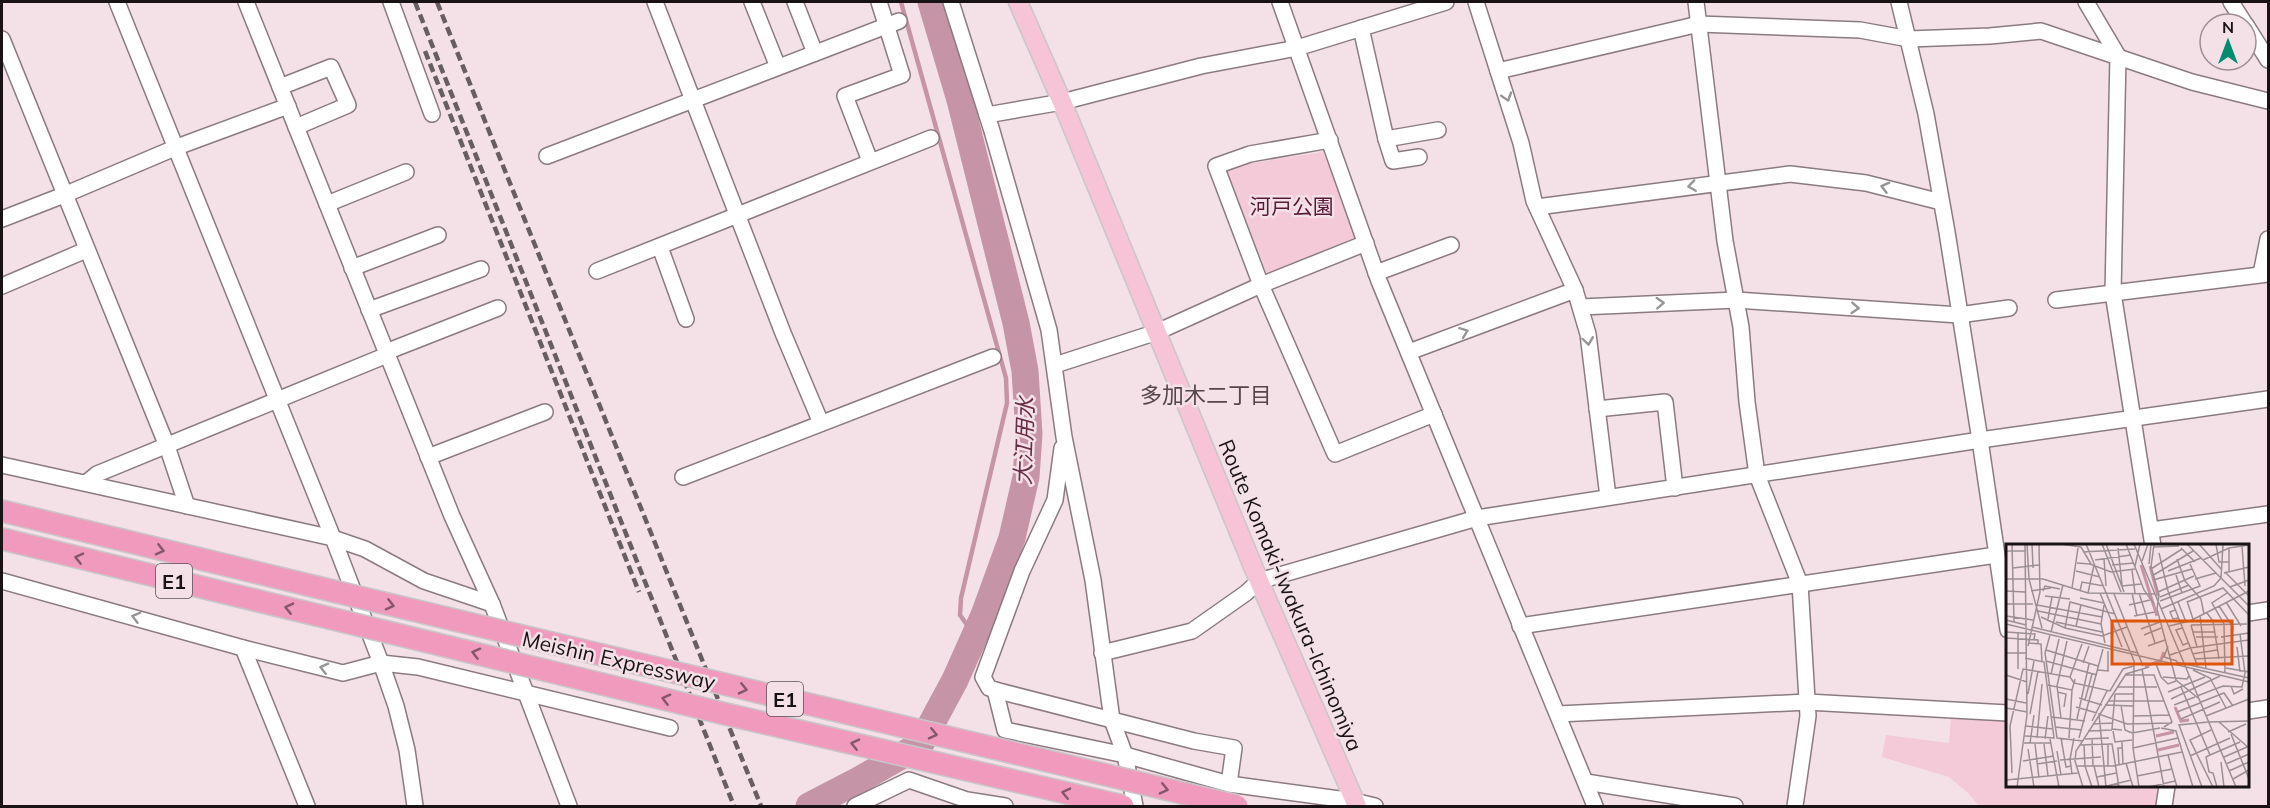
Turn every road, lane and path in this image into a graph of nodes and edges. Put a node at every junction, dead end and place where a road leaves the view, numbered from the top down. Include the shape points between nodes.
1 (117, 2) edge
2 (246, 2) edge
3 (391, 2) edge
4 (655, 2) edge
5 (752, 2) edge
6 (795, 2) edge
7 (879, 2) edge
8 (951, 2) edge
9 (1018, 2) edge
10 (1280, 2) edge
11 (1446, 2) edge
12 (1476, 2) edge
13 (1696, 2) edge
14 (1899, 2) edge
15 (2086, 2) edge
16 (1405, 7) edge
17 (893, 23) junction
18 (1699, 24) junction
19 (1361, 28) junction
20 (2, 39) edge
21 (1909, 39) junction
22 (2258, 44) edge
23 (1297, 48) junction
24 (815, 53) junction
25 (2118, 56) junction
26 (2268, 60) edge
27 (778, 68) junction
28 (1498, 71) junction
29 (280, 87) junction
30 (694, 100) junction
31 (2268, 101) edge
32 (1062, 102) junction
33 (288, 106) junction
34 (432, 114) dead end
35 (987, 115) junction
36 (296, 127) junction
37 (1438, 130) dead end
38 (931, 138) dead end
39 (1386, 139) junction
40 (1330, 140) junction
41 (177, 147) junction
42 (547, 156) dead end
43 (1419, 157) dead end
44 (870, 161) junction
45 (406, 172) dead end
46 (1718, 182) junction
47 (64, 195) junction
48 (1941, 202) junction
49 (327, 204) junction
50 (1537, 207) junction
51 (738, 213) junction
52 (2, 219) edge
53 (438, 235) dead end
54 (2268, 239) edge
55 (1366, 243) junction
56 (1451, 245) dead end
57 (660, 247) junction
58 (86, 250) junction
59 (352, 268) junction
60 (481, 269) dead end
61 (597, 271) dead end
62 (1376, 273) junction
63 (2265, 274) edge
64 (1261, 285) junction
65 (2, 286) edge
66 (1575, 290) junction
67 (2113, 293) junction
68 (1736, 300) junction
69 (2056, 300) dead end
70 (1581, 307) junction
71 (498, 308) dead end
72 (2009, 308) dead end
73 (369, 310) junction
74 (1959, 315) junction
75 (686, 319) dead end
76 (1157, 332) junction
77 (1409, 352) junction
78 (386, 354) junction
79 (993, 357) dead end
80 (1055, 365) junction
81 (278, 399) junction
82 (2268, 399) edge
83 (1596, 409) junction
84 (545, 412) dead end
85 (1434, 414) junction
86 (2133, 420) junction
87 (821, 423) junction
88 (1064, 437) junction
89 (1980, 440) junction
90 (167, 446) junction
91 (428, 457) junction
92 (2, 465) edge
93 (1757, 475) junction
94 (683, 477) dead end
95 (86, 483) junction
96 (1675, 488) junction
97 (1608, 497) junction
98 (187, 506) junction
99 (2, 511) edge
100 (2268, 514) edge
101 (1477, 518) junction
102 (333, 538) junction
103 (2152, 538) edge
104 (2, 539) edge
105 (1996, 555) junction
106 (2, 581) edge
107 (1259, 581) junction
108 (1800, 584) junction
109 (492, 604) junction
110 (2268, 610) edge
111 (2249, 614) edge
112 (2006, 623) edge
113 (1520, 626) junction
114 (243, 648) junction
115 (1102, 653) junction
116 (381, 663) junction
117 (994, 690) junction
118 (525, 692) junction
119 (1807, 702) junction
120 (2268, 708) edge
121 (2249, 711) edge
122 (2006, 713) edge
123 (1558, 714) junction
124 (1112, 720) junction
125 (670, 728) dead end
126 (1125, 755) junction
127 (1586, 782) junction
128 (1229, 783) junction
129 (2167, 787) edge
130 (965, 803) edge
131 (1356, 804) edge
132 (994, 805) edge
133 (307, 807) edge
134 (415, 807) edge
135 (569, 807) edge
136 (855, 807) edge
137 (1123, 807) edge
138 (1136, 807) edge
139 (1237, 807) edge
140 (1375, 807) edge
141 (1595, 807) edge
142 (1735, 807) edge
143 (1795, 807) edge
144 (2163, 807) edge

1 - 41 street
2 - 29 street
3 - 34 street
4 - 30 street
5 - 27 street
6 - 24 street
7 - 17 street
8 - 35 street
9 - 32 main road, Route Komaki-Iwakura-Ichinomiya
10 - 23 street
11 - 16 street
12 - 28 street
13 - 18 street
14 - 21 street
15 - 25 street
16 - 19 street
17 - 24 street
17 - 44 street via 902,75 845,96
18 - 21 street via 1860,30
18 - 28 street
18 - 46 street
19 - 23 street
19 - 39 street
20 - 47 street
21 - 25 street via 2041,30
21 - 48 street
22 - 26 street
23 - 32 street via 1201,66
23 - 40 street
24 - 27 street
25 - 31 street via 2192,82
25 - 67 street
27 - 30 street
28 -> 50 street
29 - 33 street
29 - 36 street via 331,67 348,105
30 - 42 street
30 - 51 street
32 - 35 street
32 - 76 main road, Route Komaki-Iwakura-Ichinomiya
33 - 36 street
33 - 41 street
35 - 80 street via 1049,330
36 - 49 street
37 - 39 street
38 - 44 street
39 - 43 street via 1392,161
40 - 55 street
40 - 64 street via 1250,154 1216,166
41 - 47 street
41 - 81 street
44 - 51 street
45 - 49 street
48 -> 46 street via 1866,183 1790,174
46 -> 50 street
46 - 68 street
47 - 52 street
47 - 58 street
48 - 74 street
49 - 59 street
50 - 66 street
51 - 57 street
51 - 87 street
53 - 59 street
54 - 63 street
55 - 62 street
55 - 64 street
56 - 62 street
57 - 61 street
57 - 75 street
58 - 65 street
58 - 90 street
59 - 73 street
60 - 73 street
62 - 77 street
63 - 67 street
64 - 76 street
64 - 85 street via 1335,454
66 - 70 street
77 -> 66 street
67 - 69 street
67 - 86 street
70 -> 68 street
68 -> 74 street
68 - 93 street
70 -> 83 street
71 - 78 street
72 - 74 street
73 - 78 street
74 - 89 street
76 - 80 street
76 - 107 main road, Route Komaki-Iwakura-Ichinomiya
77 - 85 street
78 - 81 street
78 - 91 street
79 - 87 street
80 - 88 street
81 - 90 street
81 - 102 street
82 - 86 street
83 - 96 street via 1665,402
83 - 97 street
84 - 91 street
85 - 101 street
86 - 89 street
86 - 103 street
87 - 94 street
88 - 115 street via 1093,580
88 - 117 street via 1055,500 1022,571 983,677
89 - 93 street
89 - 105 street
90 - 95 street via 97,474
90 - 98 street
91 - 109 street
92 - 95 street
93 - 96 street
93 - 108 street
95 - 98 street
96 - 97 street
97 - 101 street
98 - 102 street
99 -> 139 highway, Meishin Expressway / E1, bridge
100 - 103 street
101 - 107 street
101 - 113 street
102 - 109 street via 365,549 424,581
102 - 116 street
137 -> 104 highway, Meishin Expressway / E1, bridge
105 - 108 street
105 - 112 street
114 -> 106 street
107 - 115 street via 1192,631
107 - 131 main road, Route Komaki-Iwakura-Ichinomiya
108 - 113 street
108 - 119 street
109 - 118 street
110 - 111 street
113 - 123 street
116 -> 114 street via 343,673
114 - 133 street
115 - 124 street
116 - 118 street via 418,666
116 - 134 street via 404,739
117 - 124 street
117 - 126 street via 1005,730
118 - 125 street
118 - 135 street
119 - 122 street
119 - 123 street
119 - 143 street
120 - 121 street
123 - 127 street
124 - 126 street
124 - 128 street via 1234,748
126 - 128 street
126 - 138 street
127 - 141 street
127 - 142 street
128 - 131 street
129 - 144 street
130 - 132 street
130 - 136 street via 909,780
131 - 140 street

